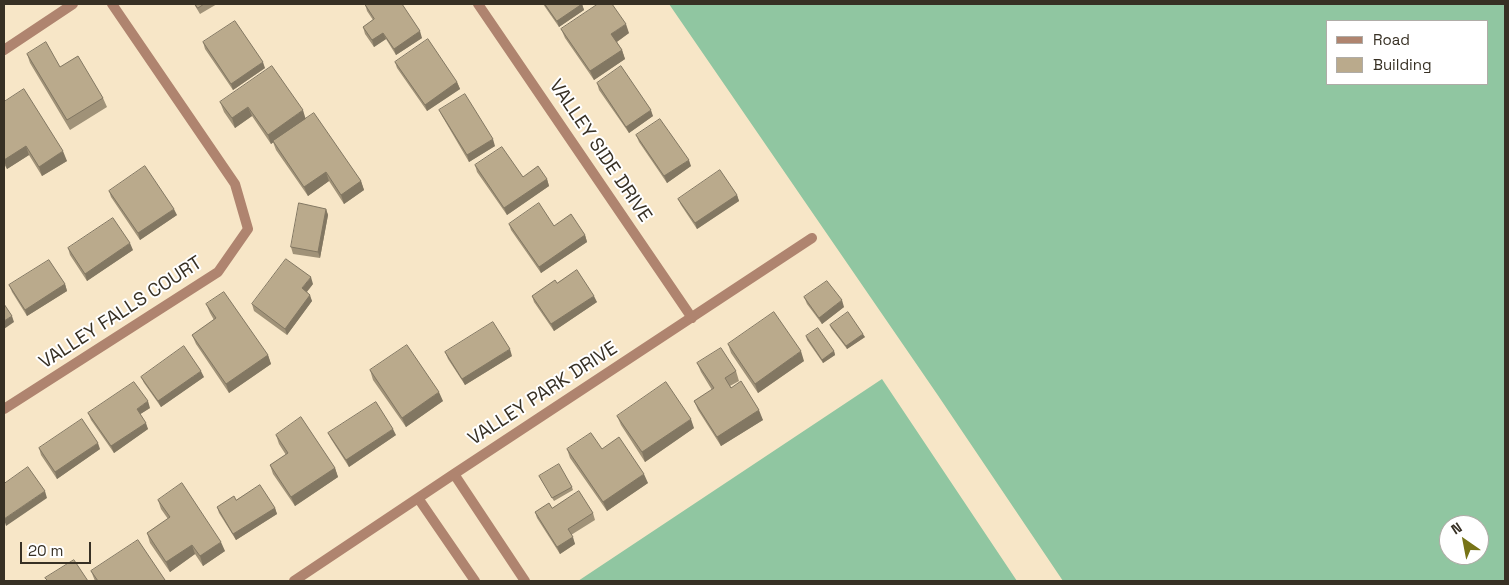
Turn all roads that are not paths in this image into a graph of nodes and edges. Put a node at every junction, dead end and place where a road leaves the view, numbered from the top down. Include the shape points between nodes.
1 (73, 4) edge
2 (112, 4) edge
3 (478, 4) edge
4 (4, 50) edge
5 (812, 238) dead end
6 (692, 318) junction
7 (4, 409) edge
8 (454, 474) junction
9 (418, 498) junction
10 (294, 581) edge
11 (475, 581) edge
12 (525, 581) edge

1 - 4 street
2 - 7 street, VALLEY FALLS COURT via 235,184 248,229 218,272
3 - 6 street, VALLEY SIDE DRIVE
5 - 6 street, VALLEY PARK DRIVE
6 - 8 street, VALLEY PARK DRIVE
8 - 9 street, VALLEY PARK DRIVE
8 - 12 street
9 - 10 street, VALLEY PARK DRIVE
9 - 11 street

